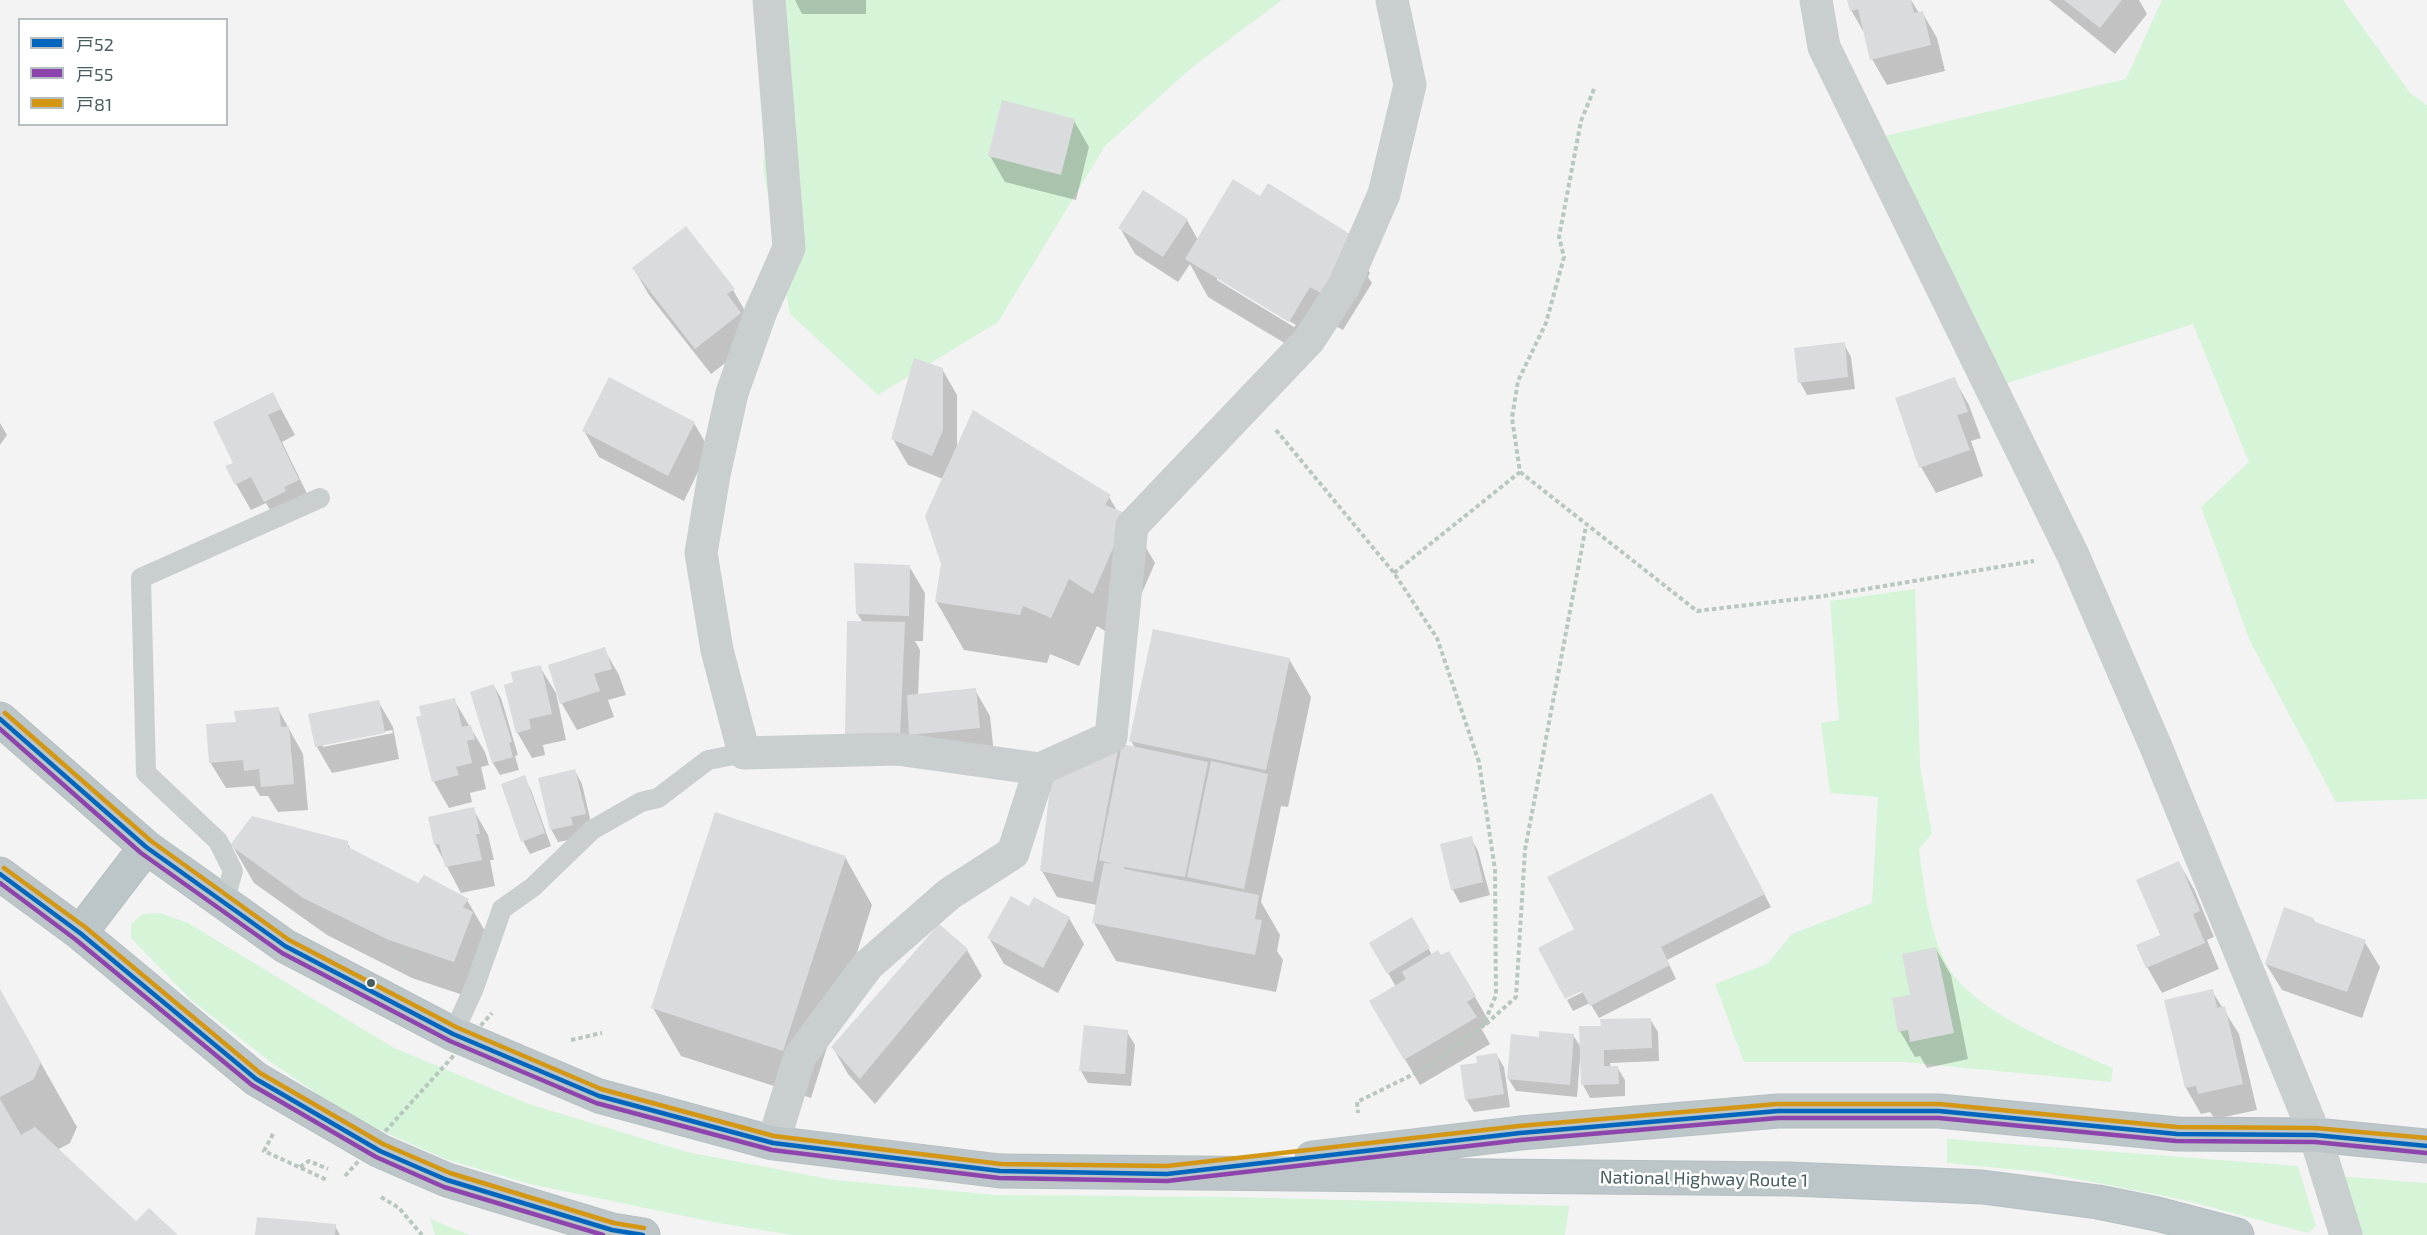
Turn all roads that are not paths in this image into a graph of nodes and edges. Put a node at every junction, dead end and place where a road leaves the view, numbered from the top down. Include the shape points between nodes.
1 (769, 0) edge
2 (1392, 0) edge
3 (1816, 0) edge
4 (320, 498) dead end
5 (0, 719) edge
6 (744, 753) junction
7 (1040, 769) junction
8 (147, 847) junction
9 (0, 874) edge
10 (224, 902) junction
11 (80, 933) junction
12 (453, 1034) junction
13 (2315, 1135) junction
14 (773, 1143) junction
15 (2427, 1146) edge
16 (1167, 1174) junction
17 (643, 1235) edge
18 (2236, 1235) edge
19 (2346, 1235) edge

1 - 6 street via 789,248 761,310 732,393 701,553 717,650
2 - 7 street via 1410,86 1384,194 1344,286 1310,340 1132,526 1111,737
3 - 13 street via 1824,46 2073,555
4 - 10 lane via 141,578 146,773 218,841 233,871
5 - 8 highway, National Highway Route 1
6 - 7 street via 897,749
6 - 12 lane via 708,760 658,798 640,802 592,830 533,886 502,909
7 - 14 street via 1014,853 949,894 868,965 800,1056
8 - 10 highway, National Highway Route 1
8 - 11 highway
9 - 11 highway
10 - 12 highway, National Highway Route 1 via 285,946
11 - 17 highway via 256,1079 380,1151 447,1180 612,1230
12 - 14 highway, National Highway Route 1 via 599,1096
13 - 15 highway, National Highway Route 1
13 - 16 highway, National Highway Route 1 via 2177,1134 1940,1111 1778,1111 1520,1133
13 - 19 street
14 - 16 highway, National Highway Route 1 via 1000,1171
16 - 18 highway, National Highway Route 1 via 1790,1179 1982,1187 2098,1202

